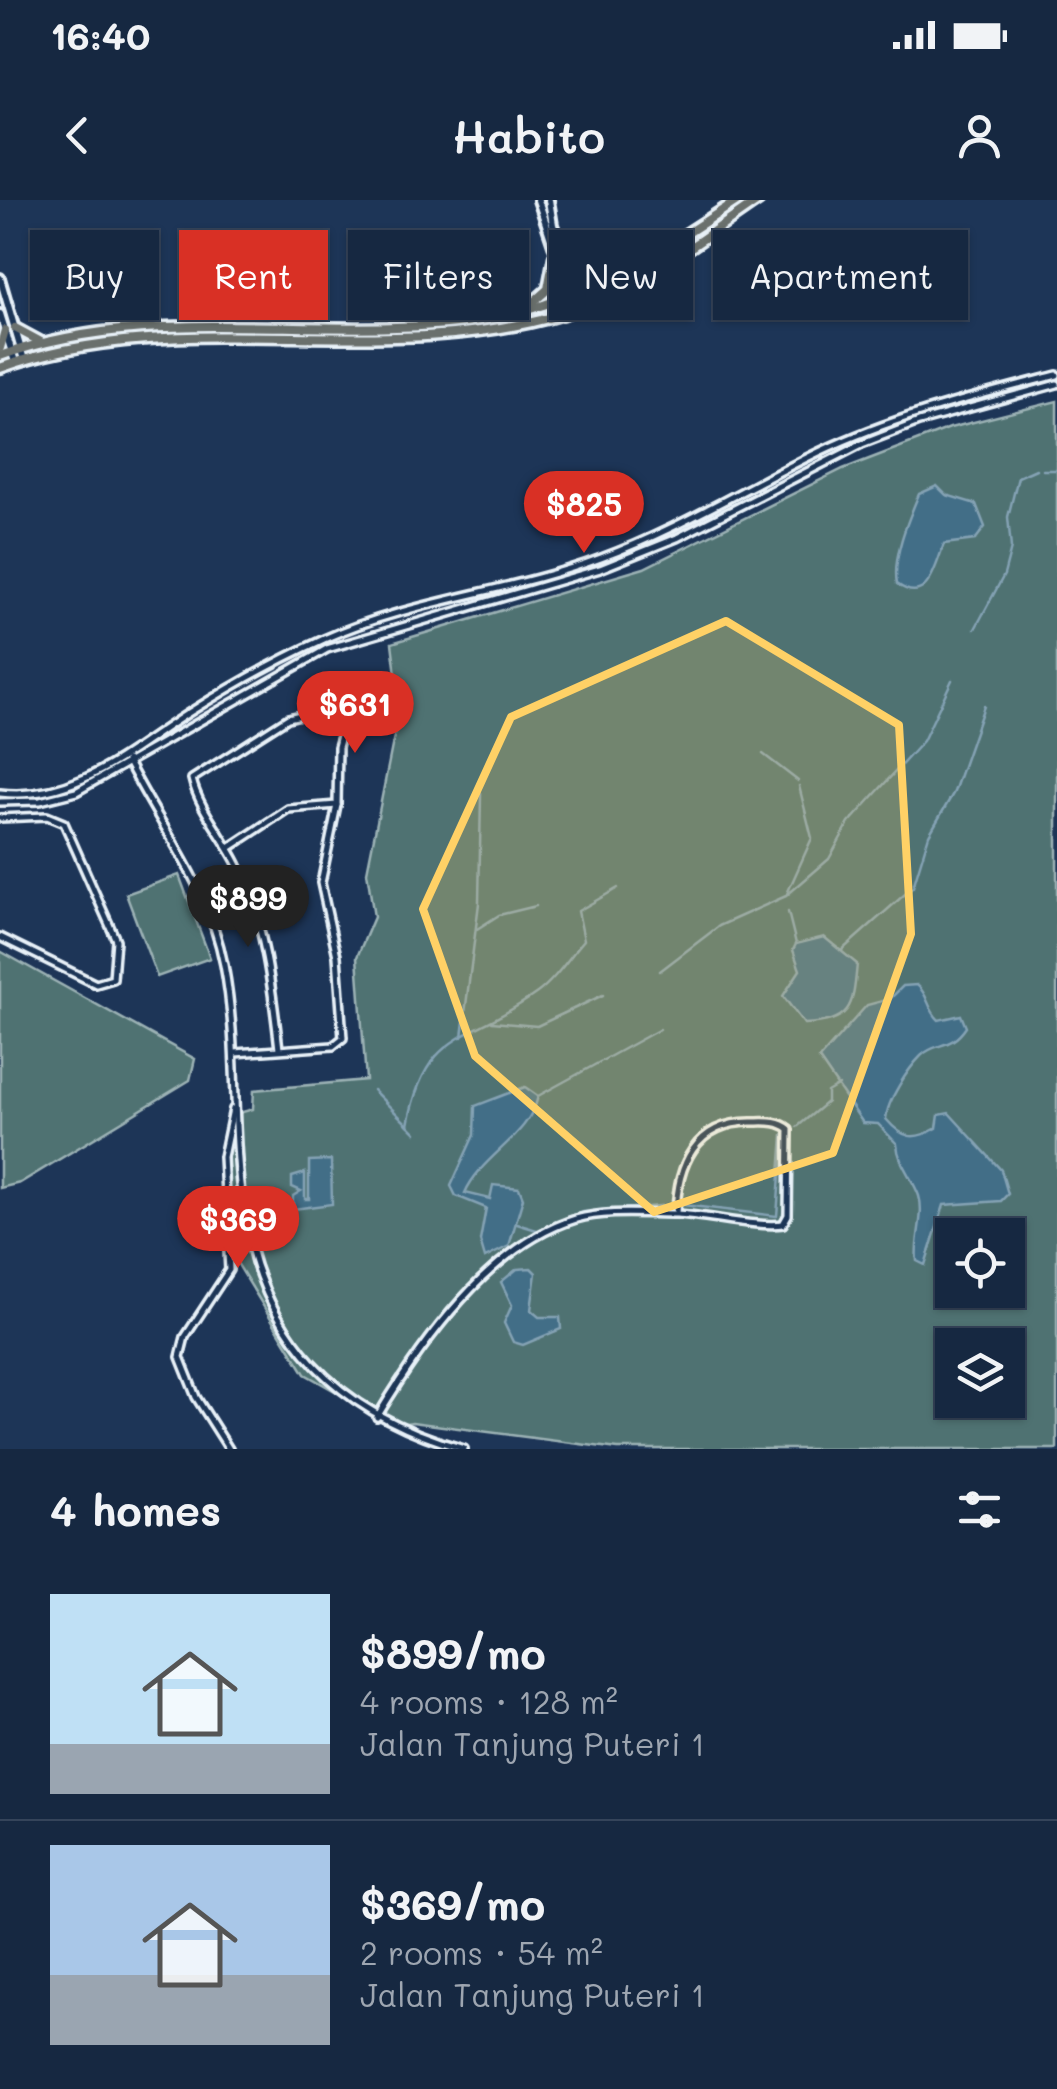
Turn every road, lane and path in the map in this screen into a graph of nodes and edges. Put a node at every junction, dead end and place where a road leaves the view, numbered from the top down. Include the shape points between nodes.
1 (538, 200) edge
2 (548, 200) edge
3 (738, 200) edge
4 (759, 200) edge
5 (557, 230) edge
6 (691, 230) edge
7 (549, 240) edge
8 (693, 243) edge
9 (549, 274) edge
10 (0, 278) edge
11 (529, 304) edge
12 (549, 311) edge
13 (0, 314) edge
14 (549, 317) edge
15 (451, 320) edge
16 (529, 323) junction
17 (10, 329) junction
18 (48, 342) junction
19 (0, 348) edge
20 (16, 351) junction
21 (0, 356) edge
22 (20, 361) junction
23 (0, 368) edge
24 (1057, 375) edge
25 (1057, 384) edge
26 (857, 435) junction
27 (862, 444) junction
28 (127, 760) junction
29 (0, 793) edge
30 (30, 794) junction
31 (0, 802) edge
32 (40, 802) junction
33 (337, 805) junction
34 (0, 818) edge
35 (229, 848) junction
36 (0, 938) edge
37 (278, 1049) junction
38 (235, 1053) junction
39 (235, 1101) junction
40 (676, 1214) junction
41 (377, 1417) junction
42 (229, 1449) edge
43 (464, 1449) edge

1 - 7 main road
2 - 5 main road
3 - 6 main road
4 - 8 main road
9 - 11 main road via 542,297
10 - 17 main road
12 - 16 main road
13 - 17 main road
14 - 16 main road
15 - 18 main road via 144,328
16 - 22 main road via 442,335 129,342
17 - 18 main road
17 - 19 main road
17 - 20 main road
18 - 20 main road
20 - 21 main road
20 - 22 main road
22 - 23 main road
24 - 26 street
25 - 27 street
26 - 27 street
26 - 28 street via 614,553 323,639 222,692
27 - 28 street via 650,550 327,649
28 - 30 street via 70,786
28 - 32 street via 76,792
28 - 38 street via 201,887 224,964
29 - 30 street
30 - 32 street
31 - 32 street
33 - 35 street via 288,809
33 - 35 street via 345,711 334,706 288,718 194,776
33 - 37 street via 322,883 337,956 343,1038 334,1046
34 - 36 street via 47,816 64,823 116,940 116,972 107,984 96,984
35 - 37 street via 266,948
37 - 38 street
38 - 39 street
39 - 41 street via 246,1225 268,1299 316,1370
39 - 42 street via 224,1157 229,1270 184,1337 180,1357
40 - 40 street via 783,1224 789,1129 781,1123 730,1122 704,1136 681,1168
40 - 41 street via 577,1219 524,1248 462,1299
41 - 43 street

